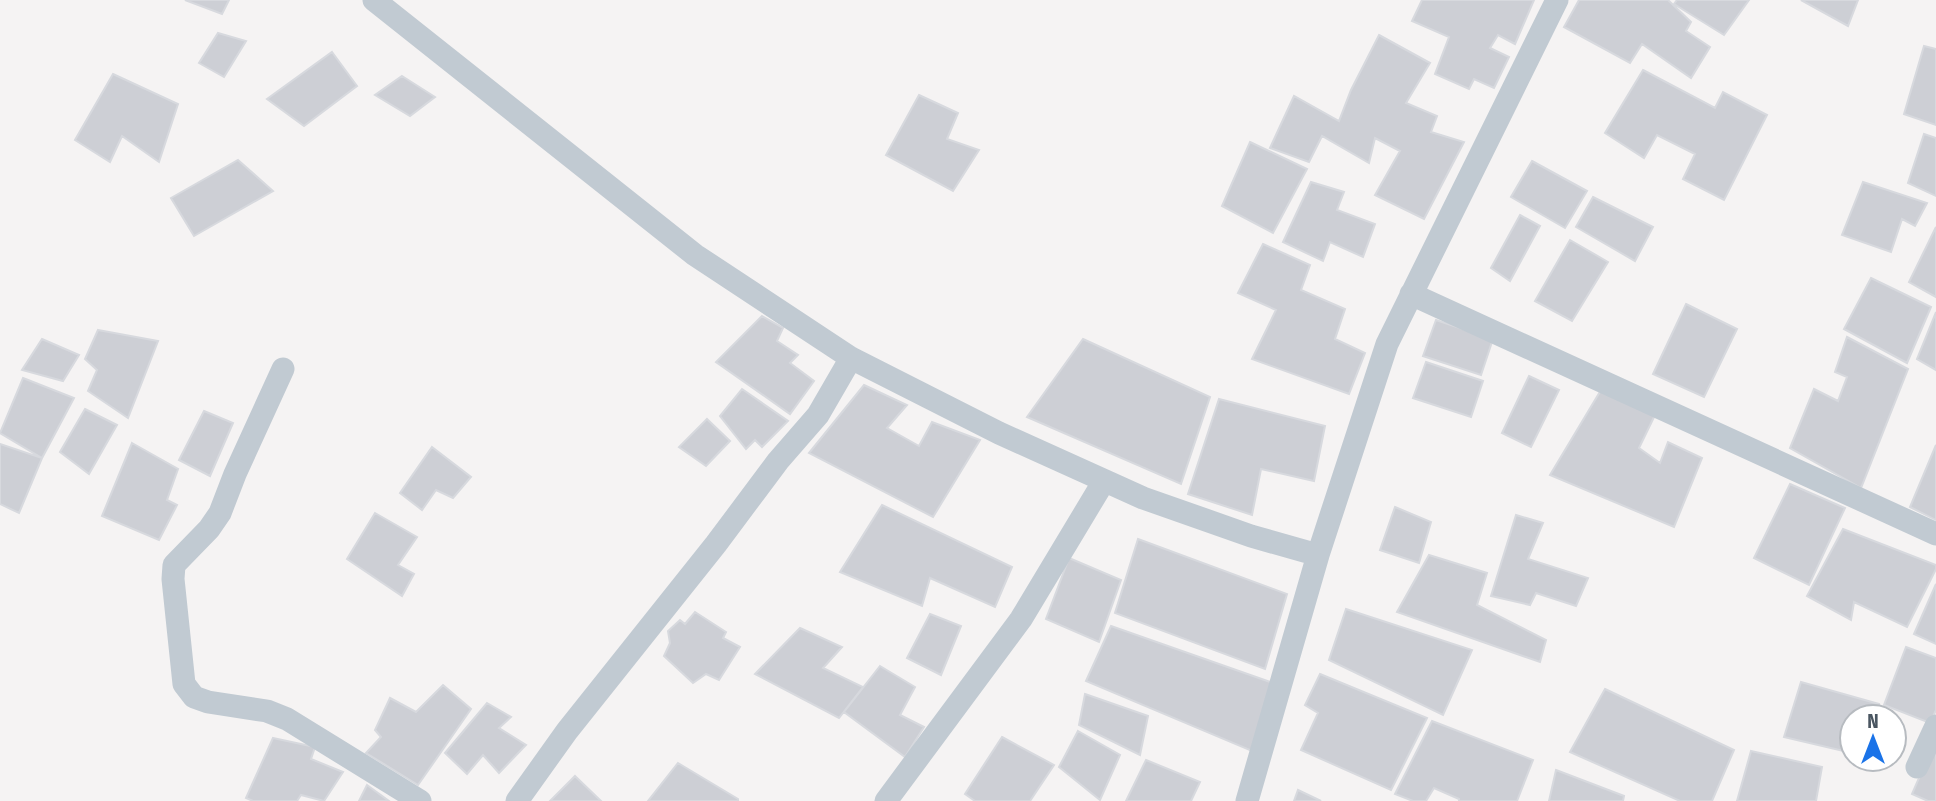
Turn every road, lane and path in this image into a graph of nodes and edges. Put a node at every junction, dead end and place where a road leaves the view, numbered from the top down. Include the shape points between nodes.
1 (374, 0) edge
2 (1557, 0) edge
3 (1411, 294) junction
4 (851, 358) junction
5 (283, 369) dead end
6 (1104, 481) junction
7 (1936, 534) edge
8 (1318, 555) junction
9 (1936, 726) edge
10 (1917, 767) dead end
11 (420, 801) edge
12 (517, 801) edge
13 (887, 801) edge
14 (1247, 801) edge

1 - 4 street via 695,255
2 - 3 street
3 - 7 street
3 - 8 street via 1387,344
4 - 6 street
4 - 12 street via 818,415 567,731
5 - 11 street via 220,513 174,565 184,684 201,700 287,719
6 - 8 street via 1251,536
6 - 13 street via 1021,619
8 - 14 street
9 - 10 street

